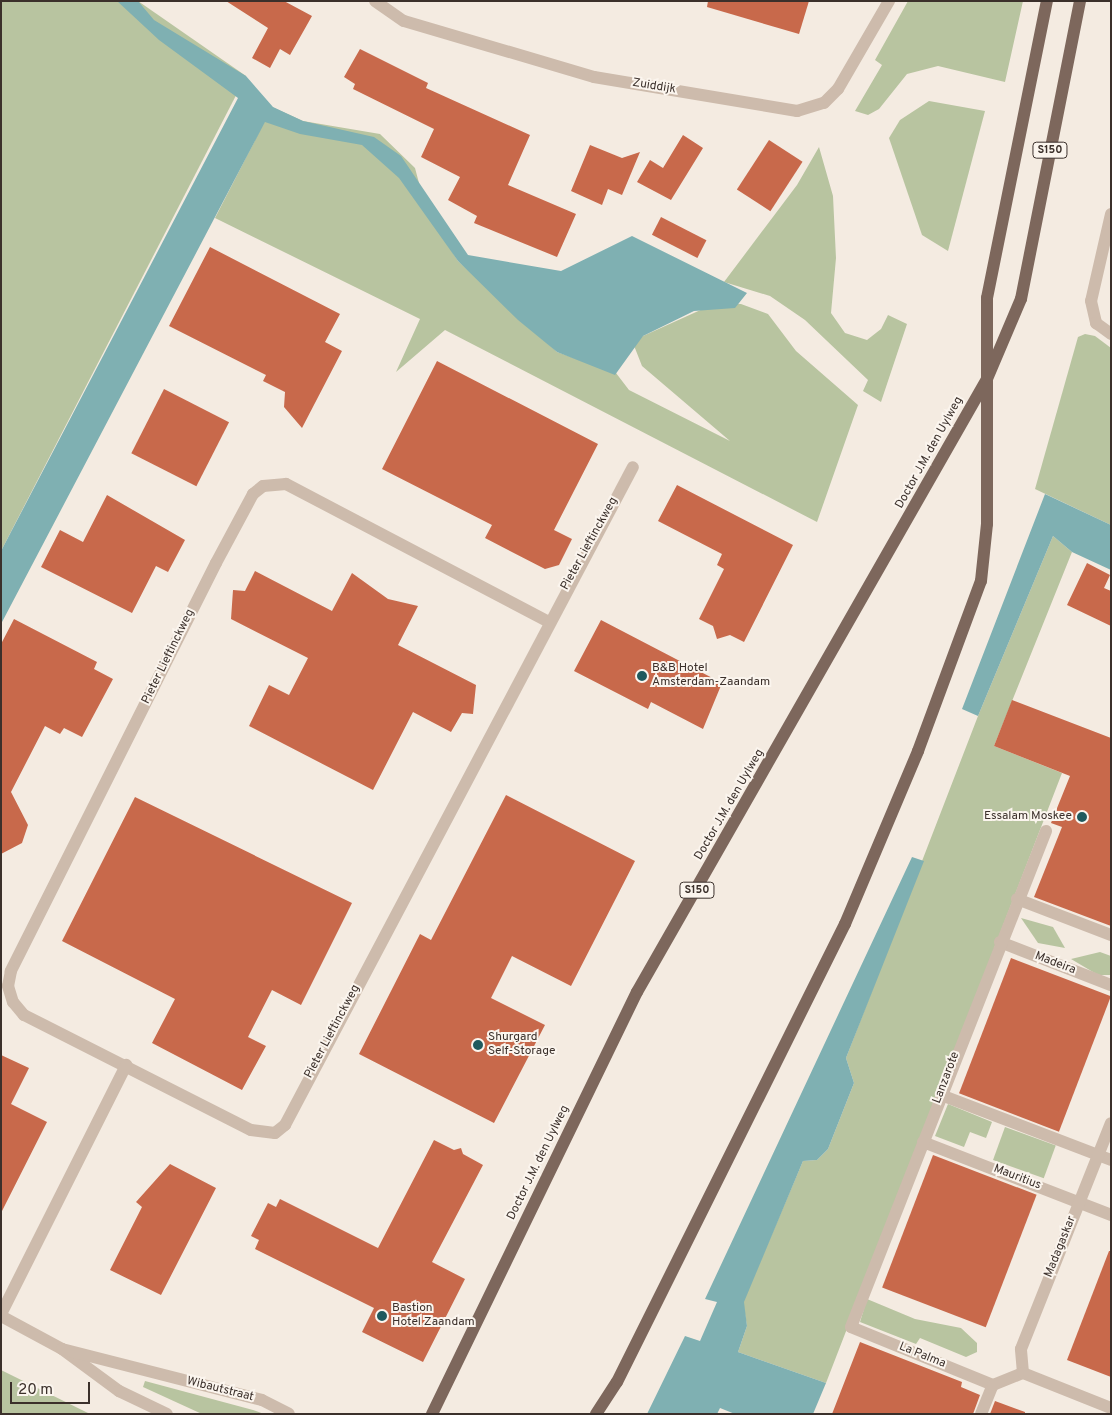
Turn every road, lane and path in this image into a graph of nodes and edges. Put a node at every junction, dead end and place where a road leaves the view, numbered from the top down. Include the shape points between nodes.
1 (375, 1) edge
2 (889, 1) edge
3 (1047, 1) edge
4 (1080, 1) edge
5 (1111, 214) edge
6 (1111, 334) edge
7 (987, 379) junction
8 (633, 467) dead end
9 (547, 621) junction
10 (1046, 831) dead end
11 (1017, 898) junction
12 (1111, 935) edge
13 (1000, 942) junction
14 (1111, 985) edge
15 (126, 1066) junction
16 (941, 1095) junction
17 (1111, 1123) edge
18 (923, 1142) junction
19 (1098, 1155) junction
20 (1111, 1160) edge
21 (1079, 1202) junction
22 (1111, 1214) edge
23 (1, 1315) edge
24 (851, 1327) joint
25 (62, 1349) junction
26 (1023, 1373) junction
27 (993, 1385) junction
28 (1111, 1408) edge
29 (167, 1414) edge
30 (289, 1414) edge
31 (432, 1414) edge
32 (596, 1414) edge
33 (981, 1414) edge

1 - 2 street, Zuiddijk via 404,21 594,77 797,110 824,103 838,89
3 - 7 main road, Doctor J.M. den Uylweg / S150 via 988,298
4 - 7 main road, Doctor J.M. den Uylweg / S150 via 1021,299
5 - 6 street via 1091,301 1096,323
7 - 31 main road, Doctor J.M. den Uylweg / S150 via 637,992
7 - 32 main road, Doctor J.M. den Uylweg / S150 via 987,524 982,582 966,629 845,924 617,1382
8 - 9 street, Pieter Lieftinckweg
9 - 15 street, Pieter Lieftinckweg via 284,1125 275,1133 262,1135
9 - 15 street, Pieter Lieftinckweg via 286,484 263,486 253,494 11,971 8,986 12,1002 24,1015
10 - 11 street, Lanzarote
11 - 12 street
11 - 13 street, Lanzarote
13 - 14 street, Madeira
13 - 16 street, Lanzarote
15 - 23 street
16 - 18 street, Lanzarote
16 - 19 street
17 - 19 street, Madagaskar
18 - 21 street, Mauritius
18 - 24 street, Lanzarote
19 - 20 street
19 - 21 street, Madagaskar
21 - 22 street, Mauritius
21 - 26 street, Madagaskar via 1021,1349
23 - 25 street, Wibautstraat
24 - 27 street, La Palma
25 - 29 street, Wibautstraat via 119,1391
25 - 30 street, Wibautstraat via 262,1400
26 - 27 street
26 - 28 street
27 - 33 street

